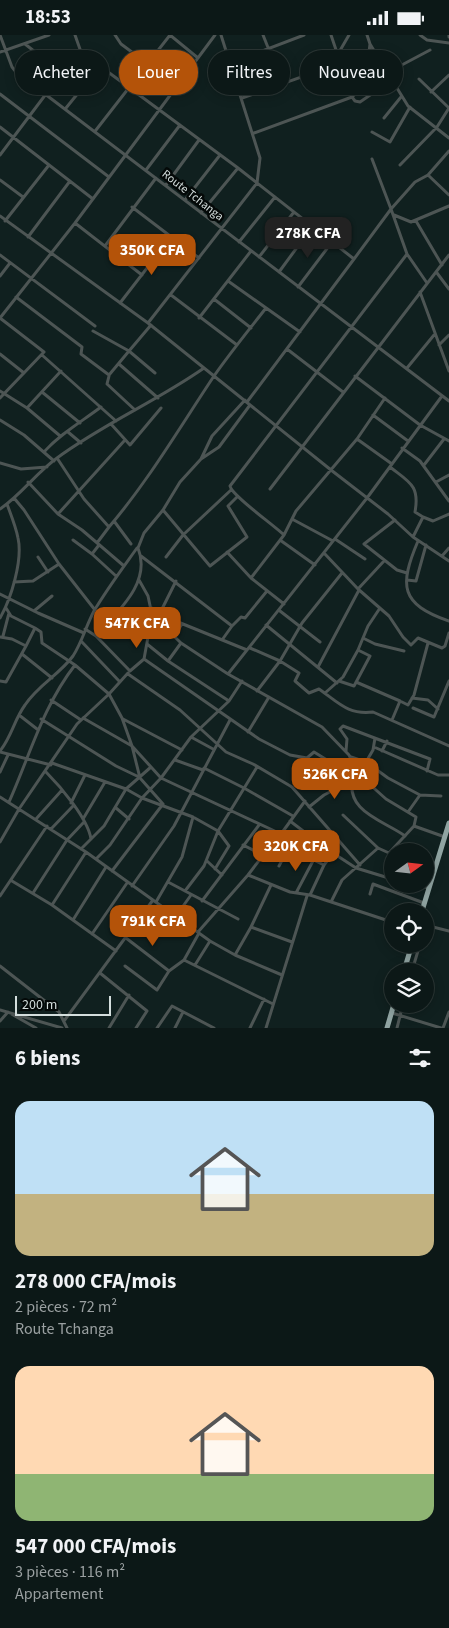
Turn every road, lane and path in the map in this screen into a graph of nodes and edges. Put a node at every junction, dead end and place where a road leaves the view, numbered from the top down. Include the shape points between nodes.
1 (0, 35) edge
2 (49, 35) edge
3 (75, 35) edge
4 (115, 35) edge
5 (170, 35) edge
6 (216, 35) edge
7 (221, 35) edge
8 (264, 35) edge
9 (304, 35) edge
10 (331, 35) edge
11 (349, 35) edge
12 (368, 35) edge
13 (420, 35) edge
14 (449, 43) edge
15 (24, 44) junction
16 (370, 44) junction
17 (32, 50) edge
18 (80, 50) edge
19 (130, 50) edge
20 (159, 50) edge
21 (188, 50) edge
22 (226, 50) edge
23 (269, 50) joint
24 (337, 50) edge
25 (340, 50) edge
26 (370, 50) edge
27 (374, 50) edge
28 (430, 50) dead end
29 (6, 51) junction
30 (0, 52) edge
31 (198, 58) edge
32 (403, 64) edge
33 (15, 71) edge
34 (449, 75) edge
35 (300, 77) edge
36 (419, 79) dead end
37 (431, 91) junction
38 (0, 94) edge
39 (45, 95) edge
40 (47, 95) edge
41 (77, 95) edge
42 (123, 95) edge
43 (140, 95) edge
44 (171, 95) edge
45 (241, 95) edge
46 (370, 95) edge
47 (352, 97) joint
48 (401, 97) joint
49 (242, 98) junction
50 (410, 107) junction
51 (66, 108) junction
52 (160, 110) junction
53 (29, 116) junction
54 (384, 118) dead end
55 (180, 125) junction
56 (0, 127) edge
57 (436, 127) junction
58 (96, 131) junction
59 (372, 132) dead end
60 (254, 133) junction
61 (13, 137) junction
62 (449, 138) edge
63 (199, 140) junction
64 (449, 151) edge
65 (126, 154) junction
66 (0, 155) edge
67 (220, 155) junction
68 (372, 159) dead end
69 (49, 165) junction
70 (400, 165) dead end
71 (238, 168) junction
72 (146, 169) junction
73 (428, 175) junction
74 (109, 177) junction
75 (156, 178) junction
76 (0, 180) edge
77 (70, 181) junction
78 (257, 183) junction
79 (166, 185) junction
80 (449, 195) edge
81 (24, 197) junction
82 (275, 197) junction
83 (93, 199) junction
84 (185, 200) junction
85 (449, 206) edge
86 (132, 207) junction
87 (390, 209) junction
88 (294, 212) junction
89 (201, 213) junction
90 (393, 215) junction
91 (0, 217) edge
92 (6, 221) junction
93 (416, 221) junction
94 (75, 223) junction
95 (312, 227) junction
96 (222, 228) junction
97 (28, 237) junction
98 (171, 237) junction
99 (239, 242) junction
100 (332, 242) junction
101 (105, 246) junction
102 (251, 251) junction
103 (49, 254) junction
104 (406, 254) junction
105 (0, 255) edge
106 (449, 255) edge
107 (259, 257) junction
108 (199, 259) junction
109 (354, 259) junction
110 (10, 263) junction
111 (442, 265) junction
112 (279, 272) junction
113 (437, 273) junction
114 (142, 275) junction
115 (0, 276) edge
116 (30, 277) junction
117 (228, 281) junction
118 (427, 283) junction
119 (447, 283) edge
120 (298, 287) junction
121 (449, 289) edge
122 (420, 292) junction
123 (171, 295) junction
124 (16, 297) junction
125 (214, 299) junction
126 (120, 303) junction
127 (320, 304) junction
128 (266, 309) junction
129 (0, 318) edge
130 (199, 318) junction
131 (150, 324) junction
132 (96, 326) dead end
133 (350, 327) junction
134 (251, 328) junction
135 (93, 331) dead end
136 (300, 332) junction
137 (434, 335) junction
138 (449, 336) edge
139 (238, 345) junction
140 (439, 345) junction
141 (378, 347) junction
142 (287, 349) junction
143 (129, 351) junction
144 (0, 354) edge
145 (42, 355) junction
146 (119, 364) junction
147 (204, 368) junction
148 (407, 368) junction
149 (61, 371) junction
150 (317, 371) junction
151 (449, 371) edge
152 (24, 373) junction
153 (155, 373) dead end
154 (109, 375) junction
155 (214, 376) junction
156 (355, 376) junction
157 (343, 391) junction
158 (2, 392) edge
159 (42, 392) junction
160 (442, 396) junction
161 (0, 398) edge
162 (158, 398) junction
163 (385, 398) junction
164 (449, 401) edge
165 (247, 403) junction
166 (101, 407) junction
167 (27, 408) junction
168 (161, 408) dead end
169 (135, 410) junction
170 (373, 415) junction
171 (0, 420) edge
172 (116, 421) junction
173 (80, 423) junction
174 (111, 424) junction
175 (277, 425) junction
176 (420, 425) junction
177 (68, 432) junction
178 (59, 435) junction
179 (357, 439) junction
180 (444, 439) junction
181 (125, 440) junction
182 (408, 441) junction
183 (449, 441) edge
184 (81, 443) junction
185 (302, 447) junction
186 (402, 449) junction
187 (44, 452) junction
188 (57, 458) junction
189 (201, 459) junction
190 (54, 461) junction
191 (0, 463) edge
192 (391, 465) junction
193 (424, 465) junction
194 (48, 467) junction
195 (331, 471) junction
196 (449, 475) edge
197 (28, 482) junction
198 (436, 482) junction
199 (270, 489) dead end
200 (231, 490) junction
201 (78, 491) junction
202 (237, 497) junction
203 (367, 498) junction
204 (14, 499) junction
205 (449, 501) edge
206 (7, 505) junction
207 (0, 509) edge
208 (163, 510) junction
209 (58, 514) junction
210 (449, 514) edge
211 (423, 517) junction
212 (292, 519) junction
213 (395, 520) junction
214 (114, 521) junction
215 (109, 527) junction
216 (183, 535) junction
217 (284, 535) junction
218 (413, 537) junction
219 (73, 540) dead end
220 (280, 540) junction
221 (334, 540) junction
222 (418, 541) junction
223 (98, 544) junction
224 (131, 544) dead end
225 (426, 545) junction
226 (138, 548) junction
227 (449, 548) edge
228 (227, 552) junction
229 (324, 553) junction
230 (92, 554) junction
231 (141, 556) junction
232 (442, 556) junction
233 (38, 557) dead end
234 (166, 557) dead end
235 (365, 559) dead end
236 (384, 561) junction
237 (449, 561) edge
238 (59, 564) junction
239 (315, 565) junction
240 (124, 566) junction
241 (48, 572) junction
242 (342, 573) junction
243 (407, 573) junction
244 (116, 576) junction
245 (251, 578) junction
246 (139, 579) junction
247 (407, 580) junction
248 (176, 581) junction
249 (14, 582) junction
250 (358, 590) junction
251 (267, 591) junction
252 (0, 594) edge
253 (52, 596) dead end
254 (10, 599) junction
255 (284, 604) junction
256 (151, 608) junction
257 (380, 608) junction
258 (6, 609) junction
259 (34, 611) junction
260 (94, 611) junction
261 (160, 611) junction
262 (280, 611) junction
263 (9, 613) junction
264 (152, 615) junction
265 (0, 618) edge
266 (449, 621) edge
267 (182, 624) junction
268 (266, 625) junction
269 (232, 626) junction
270 (35, 628) junction
271 (300, 628) junction
272 (84, 631) junction
273 (449, 633) edge
274 (96, 636) junction
275 (174, 636) junction
276 (1, 637) edge
277 (362, 638) junction
278 (222, 640) junction
279 (81, 641) junction
280 (181, 643) junction
281 (320, 643) dead end
282 (428, 643) junction
283 (147, 644) junction
284 (291, 645) junction
285 (26, 647) junction
286 (248, 649) junction
287 (358, 650) junction
288 (404, 651) dead end
289 (22, 654) junction
290 (144, 659) junction
291 (69, 661) junction
292 (168, 661) junction
293 (280, 661) junction
294 (75, 665) junction
295 (318, 667) junction
296 (129, 672) junction
297 (228, 674) junction
298 (52, 678) junction
299 (0, 681) edge
300 (242, 681) junction
301 (449, 681) edge
302 (120, 682) junction
303 (338, 682) junction
304 (356, 682) junction
305 (258, 691) junction
306 (325, 693) junction
307 (109, 694) junction
308 (269, 697) junction
309 (412, 698) junction
310 (51, 700) junction
311 (229, 701) junction
312 (400, 701) junction
313 (413, 708) dead end
314 (438, 709) junction
315 (218, 711) junction
316 (19, 715) junction
317 (122, 718) junction
318 (41, 719) junction
319 (82, 719) junction
320 (230, 720) junction
321 (392, 720) junction
322 (200, 728) junction
323 (37, 729) junction
324 (248, 732) junction
325 (69, 736) junction
326 (191, 737) junction
327 (376, 738) junction
328 (387, 741) junction
329 (216, 745) junction
330 (449, 746) edge
331 (132, 747) junction
332 (374, 747) junction
333 (213, 749) junction
334 (182, 750) junction
335 (346, 751) junction
336 (382, 751) junction
337 (0, 752) edge
338 (8, 755) junction
339 (351, 757) junction
340 (28, 759) junction
341 (175, 759) junction
342 (366, 762) junction
343 (51, 764) junction
344 (151, 767) junction
345 (257, 767) junction
346 (203, 769) junction
347 (427, 771) junction
348 (0, 772) edge
349 (46, 772) junction
350 (357, 773) junction
351 (85, 775) junction
352 (449, 775) edge
353 (315, 776) dead end
354 (353, 777) junction
355 (140, 778) junction
356 (161, 778) junction
357 (352, 781) junction
358 (105, 782) junction
359 (340, 787) junction
360 (244, 788) junction
361 (126, 789) junction
362 (62, 790) junction
363 (150, 790) junction
364 (191, 792) junction
365 (420, 795) junction
366 (441, 796) dead end
367 (0, 797) edge
368 (142, 799) junction
369 (304, 801) junction
370 (9, 802) junction
371 (72, 804) junction
372 (163, 805) junction
373 (309, 807) junction
374 (116, 808) junction
375 (19, 809) junction
376 (231, 810) junction
377 (181, 811) junction
378 (408, 813) junction
379 (343, 815) dead end
380 (293, 816) junction
381 (193, 817) junction
382 (36, 819) junction
383 (129, 819) junction
384 (84, 821) junction
385 (290, 821) junction
386 (449, 823) edge
387 (259, 825) junction
388 (414, 827) junction
389 (49, 828) junction
390 (218, 831) junction
391 (279, 833) junction
392 (405, 836) junction
393 (445, 837) junction
394 (91, 839) junction
395 (67, 840) junction
396 (274, 841) junction
397 (0, 842) edge
398 (243, 845) junction
399 (289, 847) junction
400 (378, 848) junction
401 (81, 849) junction
402 (86, 852) junction
403 (263, 855) junction
404 (96, 859) junction
405 (315, 859) junction
406 (207, 861) junction
407 (324, 865) junction
408 (360, 865) junction
409 (279, 866) dead end
410 (106, 867) junction
411 (356, 868) junction
412 (215, 869) junction
413 (112, 871) junction
414 (434, 872) edge
415 (222, 875) junction
416 (248, 875) junction
417 (384, 877) edge
418 (12, 881) junction
419 (168, 882) junction
420 (127, 883) junction
421 (271, 885) junction
422 (132, 886) junction
423 (185, 891) junction
424 (33, 893) junction
425 (296, 893) junction
426 (428, 893) edge
427 (370, 894) dead end
428 (191, 895) junction
429 (0, 896) edge
430 (309, 896) junction
431 (155, 901) junction
432 (202, 901) junction
433 (331, 903) junction
434 (425, 903) joint
435 (52, 905) junction
436 (218, 908) junction
437 (176, 916) junction
438 (238, 919) dead end
439 (73, 920) junction
440 (384, 920) edge
441 (251, 927) junction
442 (434, 927) edge
443 (449, 931) edge
444 (198, 933) junction
445 (92, 934) junction
446 (126, 938) junction
447 (210, 941) junction
448 (292, 942) junction
449 (116, 951) junction
450 (235, 955) junction
451 (184, 960) junction
452 (0, 965) edge
453 (195, 965) junction
454 (125, 966) dead end
455 (169, 971) junction
456 (100, 973) junction
457 (282, 975) junction
458 (129, 995) junction
459 (264, 999) junction
460 (273, 1004) junction
461 (0, 1010) edge
462 (449, 1011) edge
463 (8, 1012) junction
464 (183, 1012) junction
465 (391, 1013) joint
466 (401, 1013) edge
467 (400, 1016) junction
468 (0, 1021) edge
469 (64, 1021) junction
470 (36, 1028) edge
471 (62, 1028) edge
472 (67, 1028) edge
473 (108, 1028) edge
474 (136, 1028) edge
475 (157, 1028) edge
476 (175, 1028) edge
477 (214, 1028) edge
478 (250, 1028) edge
479 (266, 1028) edge
480 (387, 1028) edge
481 (397, 1028) edge
482 (442, 1028) edge

1 - 29 street, Route Tchanga
2 - 15 street
3 - 18 street
4 - 19 street
5 - 20 street
5 - 21 street
6 - 31 street
7 - 22 street
8 - 23 street
9 - 23 street
10 - 24 street
11 - 25 street
12 - 16 street
13 - 14 street via 431,41
15 - 17 street
15 - 29 street
16 - 26 street
16 - 27 street
28 - 32 street
29 - 30 street
29 - 33 street, Route Tchanga
34 - 37 street
35 - 49 street
36 - 37 street
37 - 57 street via 449,108
38 - 53 street
39 - 53 street
40 - 51 street, Route Tchanga
41 - 51 street
42 - 58 street
43 - 52 street
44 - 52 street
45 - 49 street
46 - 47 street via 360,102
47 - 60 street
48 - 50 street
48 - 54 street
49 - 60 street
50 - 57 street
50 - 59 street via 390,142
51 - 58 street, Route Tchanga
52 - 55 street
52 - 65 street
53 - 61 street
53 - 74 street
55 - 63 street
55 - 72 street
56 - 61 street
57 - 62 street
57 - 70 street
58 - 65 street, Route Tchanga
60 - 78 street via 261,162
61 - 66 street
61 - 69 street
63 - 67 street
63 - 79 street
64 - 73 street
65 - 72 street, Route Tchanga
65 - 74 street
67 - 71 street
67 - 84 street
68 - 87 street
69 - 77 street
69 - 81 street
71 - 78 street
71 - 89 street
72 - 75 street, Route Tchanga
73 - 80 street
73 - 87 street via 415,182
74 - 83 street
75 - 79 street, Route Tchanga
75 - 86 street
76 - 81 street
77 - 83 street
77 - 97 street
78 - 82 street
78 - 96 street
79 - 84 street, Route Tchanga
81 - 92 street
82 - 88 street
82 - 99 street
83 - 94 street
84 - 89 street, Route Tchanga
85 - 93 street
86 - 98 street
86 - 101 street
87 - 90 street
87 - 109 street
88 - 95 street
88 - 107 street
89 - 96 street, Route Tchanga
90 - 93 street via 409,222
90 - 104 street
91 - 92 street
92 - 97 street
93 - 111 street
94 - 101 street
94 - 103 street
95 - 100 street
95 - 112 street
96 - 99 street, Route Tchanga
96 - 108 street
97 - 103 street
98 - 108 street
98 - 114 street
99 - 102 street, Route Tchanga
100 - 109 street
100 - 120 street
101 - 114 street
102 - 107 street, Route Tchanga
102 - 117 street
103 - 116 street
103 - 126 street
104 - 118 street
104 - 133 street
105 - 110 street
106 - 111 street
107 - 112 street, Route Tchanga
108 - 123 street
109 - 127 street
110 - 115 street
110 - 116 street
111 - 113 street
112 - 120 street, Route Tchanga
113 - 118 street
113 - 119 street
114 - 126 street
116 - 124 street
116 - 132 street
117 - 125 street
117 - 128 street
118 - 122 street
119 - 121 street
120 - 127 street, Route Tchanga
122 - 137 street
122 - 141 street
123 - 130 street
123 - 131 street
124 - 129 street
124 - 154 street via 82,347 81,354
125 - 130 street
125 - 134 street
126 - 131 street
127 - 133 street, Route Tchanga
127 - 136 street
128 - 134 street
128 - 136 street
129 - 145 street via 43,350
130 - 139 street
131 - 143 street
131 - 147 street
133 - 141 street, Route Tchanga
133 - 150 street
134 - 139 street
135 - 143 street
136 - 142 street
137 - 140 street
137 - 148 street
138 - 140 street
139 - 155 street
140 - 151 street
141 - 148 street, Route Tchanga
141 - 156 street
142 - 150 street
142 - 165 street
143 - 146 street
143 - 153 street
144 - 152 street
145 - 149 street
145 - 152 street
146 - 154 street
146 - 162 street
147 - 155 street
147 - 162 street
148 - 160 street, Route Tchanga
149 - 159 street
149 - 166 street
150 - 157 street
150 - 175 street
152 - 158 street
154 - 169 street via 107,384
155 - 165 street
155 - 214 street via 176,437
156 - 157 street
156 - 163 street
157 - 185 street
158 - 161 street
158 - 167 street
159 - 167 street
159 - 173 street
160 - 164 street, Route Tchanga
160 - 176 street
162 - 169 street
163 - 170 street
163 - 176 street
165 - 175 street
165 - 189 street via 212,436
165 - 189 street via 219,447
166 - 172 street
166 - 173 street
167 - 178 street
168 - 181 street via 130,445
169 - 172 street
170 - 179 street
170 - 182 street
171 - 187 street
172 - 174 street
173 - 177 street
174 - 181 street
174 - 184 street
175 - 185 street
175 - 200 street via 230,486
176 - 180 street
176 - 182 street
177 - 178 street
177 - 184 street
178 - 187 street
179 - 192 street
179 - 195 street
180 - 183 street
180 - 193 street
181 - 201 street
182 - 186 street
184 - 188 street
185 - 195 street
185 - 199 street
186 - 192 street
186 - 193 street
187 - 190 street
188 - 190 street
188 - 201 street
189 - 208 street via 180,482
190 - 194 street
191 - 194 street via 21,469
192 - 203 street
192 - 211 street via 415,488 415,512
193 - 198 street
194 - 197 street
195 - 203 street
195 - 212 street
196 - 198 street
197 - 204 street
197 - 209 street
198 - 205 street
200 - 202 street
200 - 216 street
201 - 209 street
201 - 215 street
202 - 217 street
202 - 228 street via 228,506 247,537
203 - 213 street
203 - 221 street
204 - 206 street
204 - 238 street via 33,522
206 - 207 street
206 - 249 street via 19,545
208 - 216 street
208 - 226 street via 144,533
209 - 223 street
210 - 211 street via 433,521
211 - 218 street
212 - 217 street
212 - 221 street
213 - 218 street
213 - 236 street via 364,544
214 - 215 street
214 - 224 street
215 - 223 street
216 - 228 street via 209,566
216 - 234 street
217 - 220 street
218 - 222 street
219 - 230 street
220 - 239 street
220 - 245 street
221 - 229 street
221 - 235 street
222 - 225 street
222 - 243 street
223 - 230 street
223 - 240 street
225 - 232 street
225 - 247 street via 416,581
226 - 231 street
226 - 240 street
227 - 232 street
228 - 245 street
229 - 239 street
229 - 242 street
230 - 244 street
231 - 246 street
231 - 248 street
232 - 237 street
233 - 241 street
236 - 243 street
236 - 250 street
238 - 241 street
238 - 260 street
239 - 255 street
240 - 244 street
241 - 249 street via 33,581
242 - 250 street
242 - 271 street
243 - 247 street
244 - 260 street
245 - 251 street
246 - 256 street
246 - 274 street via 125,603
247 - 266 street via 408,593 421,609
248 - 261 street
248 - 269 street
249 - 254 street
250 - 257 street
250 - 295 street
251 - 255 street
251 - 269 street via 245,618 240,618
252 - 254 street
253 - 259 street
254 - 258 street
254 - 259 street
255 - 262 street
256 - 261 street
256 - 264 street
257 - 277 street
257 - 282 street via 411,645 418,638
258 - 263 street
258 - 265 street
259 - 272 street
260 - 272 street
261 - 267 street
262 - 268 street
262 - 271 street
263 - 270 street
263 - 276 street
264 - 275 street
264 - 283 street
267 - 275 street
267 - 278 street
268 - 284 street
268 - 286 street
269 - 278 street
270 - 285 street
270 - 291 street via 41,632 42,643
271 - 281 street
271 - 284 street
272 - 274 street
272 - 279 street
273 - 282 street via 444,647
274 - 296 street
275 - 280 street
276 - 285 street
277 - 287 street
277 - 288 street
278 - 286 street
279 - 291 street
279 - 302 street
280 - 292 street
280 - 297 street
282 - 309 street
283 - 290 street
283 - 292 street
284 - 293 street
284 - 295 street
285 - 289 street
286 - 293 street
286 - 297 street
287 - 303 street
287 - 304 street via 370,656
289 - 298 street
289 - 299 street via 6,682
290 - 296 street
290 - 315 street
291 - 294 street
291 - 298 street
292 - 311 street
293 - 305 street
293 - 306 street via 299,673 295,681 309,693 319,689
294 - 307 street
294 - 310 street
295 - 303 street
296 - 302 street
296 - 322 street
297 - 300 street
298 - 316 street via 31,696
300 - 305 street
300 - 311 street
301 - 314 street
302 - 307 street
303 - 304 street via 353,687
303 - 306 street
304 - 312 street
305 - 308 street
306 - 321 street via 360,715 374,713
307 - 317 street
307 - 319 street
308 - 324 street
308 - 335 street via 315,722
309 - 312 street via 407,705
309 - 314 street via 428,700
310 - 318 street
310 - 319 street
311 - 315 street
312 - 321 street
313 - 314 street via 433,718
315 - 320 street
315 - 322 street
316 - 323 street
316 - 337 street via 10,739
317 - 331 street
317 - 334 street
318 - 323 street
318 - 325 street
319 - 325 street
319 - 331 street
320 - 324 street
320 - 329 street
321 - 330 street
322 - 326 street
322 - 329 street
323 - 340 street
324 - 354 street via 290,755 306,758 314,751
325 - 343 street
325 - 355 street
326 - 333 street
326 - 334 street
327 - 328 street
327 - 332 street
327 - 335 street via 342,726 340,729 347,739
328 - 336 street
328 - 347 street via 430,759
329 - 333 street
329 - 345 street
331 - 344 street
331 - 355 street
332 - 336 street
332 - 342 street
333 - 346 street
334 - 341 street
335 - 339 street
336 - 347 street
337 - 338 street
338 - 340 street
338 - 348 street
339 - 342 street
339 - 350 street
340 - 343 street
340 - 370 street
341 - 346 street
341 - 356 street
342 - 365 street
343 - 349 street
343 - 351 street
344 - 355 street
344 - 356 street
345 - 360 street
345 - 369 street via 292,787
346 - 360 street
346 - 364 street
347 - 352 street
349 - 362 street
349 - 375 street
350 - 354 street
350 - 378 street via 386,799
351 - 358 street
351 - 371 street
353 - 359 street via 324,769
354 - 357 street
355 - 361 street
355 - 363 street
356 - 363 street
356 - 364 street
357 - 359 street
357 - 392 street via 360,809
358 - 361 street
358 - 384 street
359 - 373 street
360 - 376 street
360 - 380 street
361 - 368 street
361 - 374 street
362 - 371 street
362 - 382 street
363 - 368 street
363 - 372 street
364 - 376 street
364 - 377 street
365 - 366 street
365 - 378 street
367 - 370 street
368 - 372 street
368 - 383 street
369 - 373 street
369 - 380 street
370 - 375 street
371 - 384 street
371 - 389 street
372 - 377 street
372 - 413 street
373 - 408 street
374 - 383 street
374 - 394 street
375 - 382 street
375 - 397 street
376 - 387 street
376 - 390 street
377 - 381 street
377 - 422 street
378 - 388 street via 416,817
379 - 400 street
380 - 385 street
381 - 390 street
381 - 419 street via 182,857
382 - 389 street
383 - 404 street
384 - 394 street
384 - 395 street
385 - 391 street
385 - 405 street via 311,837
386 - 393 highway
387 - 391 street
387 - 398 street
388 - 392 street
388 - 393 street
389 - 395 street
389 - 418 street
390 - 406 street
390 - 412 street via 229,846
391 - 396 street
392 - 400 street via 388,854
393 - 414 highway
394 - 401 street
395 - 401 street
395 - 424 street
396 - 399 street
396 - 403 street
398 - 403 street
398 - 415 street
399 - 405 street
399 - 409 street
400 - 408 street
401 - 402 street
402 - 404 street
402 - 435 street
403 - 416 street
404 - 410 street
405 - 407 street
405 - 425 street
406 - 412 street
406 - 423 street
407 - 411 street via 333,853
407 - 430 street
408 - 411 street
410 - 413 street
410 - 439 street
411 - 417 street
411 - 433 street via 342,880
412 - 415 street
413 - 420 street
415 - 432 street
416 - 421 street
416 - 436 street
418 - 424 street
418 - 429 street
419 - 423 street
419 - 431 street
420 - 422 street
420 - 445 street
421 - 425 street
421 - 441 street
422 - 431 street
423 - 428 street
424 - 435 street
425 - 430 street
426 - 434 highway
427 - 434 street via 373,884
428 - 432 street
428 - 437 street
430 - 433 street
430 - 448 street
431 - 437 street
431 - 446 street
432 - 436 street
433 - 440 street
435 - 439 street
436 - 438 street
436 - 444 street
437 - 444 street
439 - 445 street
441 - 448 street
441 - 450 street
442 - 443 street
444 - 447 street
444 - 451 street
445 - 449 street
446 - 449 street
446 - 455 street
447 - 450 street
447 - 453 street
448 - 457 street
449 - 456 street
450 - 457 street
451 - 453 street
451 - 455 street
452 - 469 street via 59,1012
453 - 459 street
454 - 455 street via 157,990
456 - 458 street
456 - 469 street
457 - 460 street
458 - 473 street
458 - 474 street via 147,1011
459 - 460 street
459 - 478 street
460 - 479 street
461 - 463 street
462 - 482 street
463 - 468 street
463 - 470 street
463 - 471 street
464 - 475 street via 172,1006
464 - 476 street
464 - 477 street
465 - 467 street
465 - 480 highway
466 - 467 street
467 - 481 street
467 - 482 street
469 - 472 street

